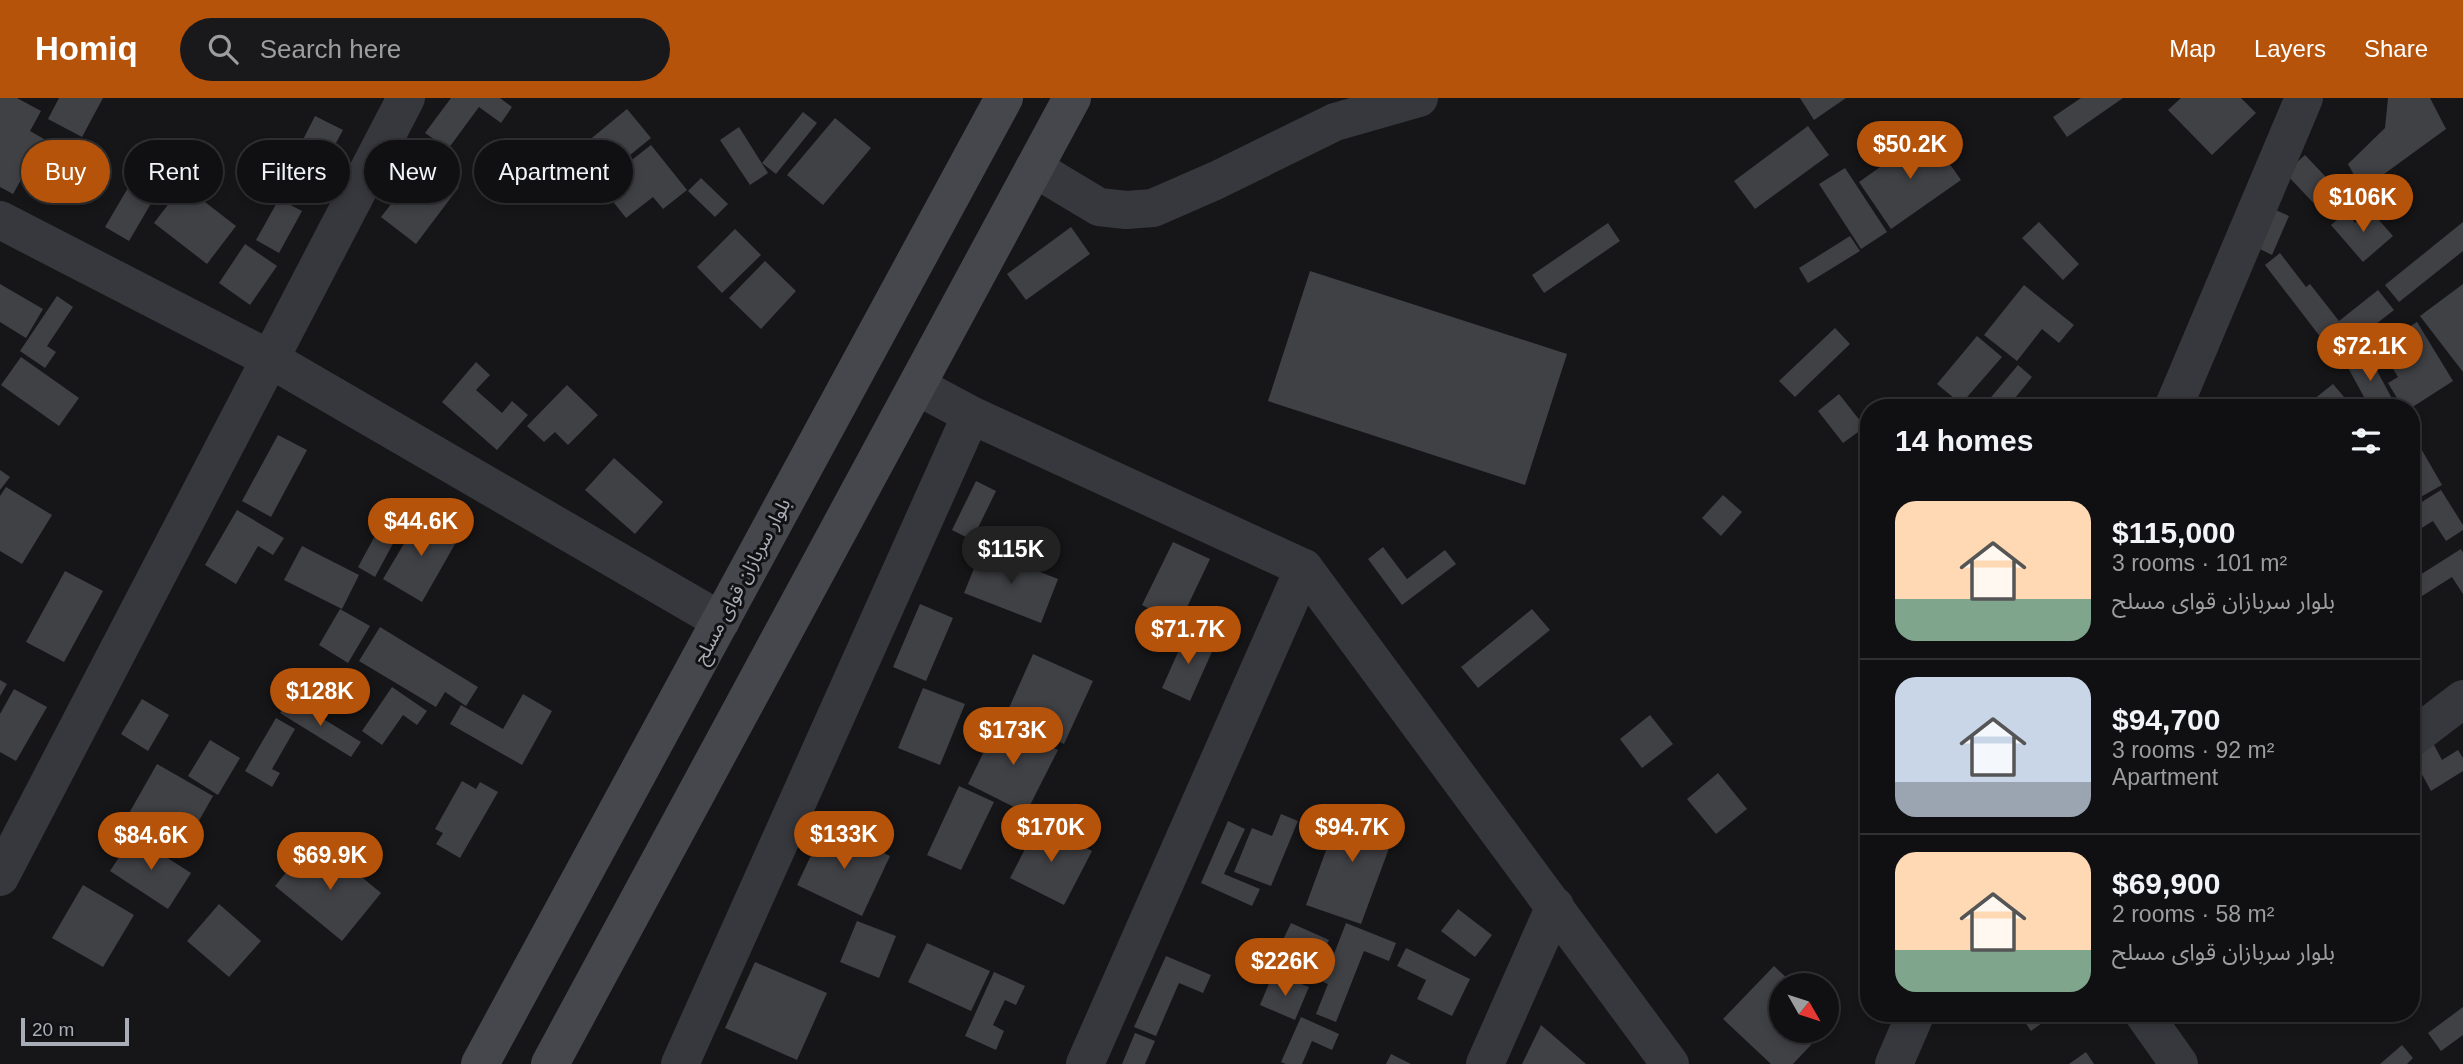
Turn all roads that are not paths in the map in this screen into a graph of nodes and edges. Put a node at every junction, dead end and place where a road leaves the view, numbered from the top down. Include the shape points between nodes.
1 (406, 98) edge
2 (1004, 98) edge
3 (1072, 98) edge
4 (1419, 98) edge
5 (2304, 98) edge
6 (1034, 168) junction
7 (0, 220) edge
8 (270, 359) junction
9 (917, 386) junction
10 (2177, 399) edge
11 (971, 415) junction
12 (1304, 568) junction
13 (721, 621) junction
14 (2463, 699) edge
15 (2420, 731) edge
16 (0, 877) edge
17 (1555, 906) junction
18 (1912, 1022) edge
19 (2149, 1022) edge
20 (480, 1064) edge
21 (550, 1064) edge
22 (680, 1064) edge
23 (1085, 1064) edge
24 (1485, 1064) edge
25 (1670, 1064) edge
26 (1894, 1064) edge
27 (2179, 1064) edge

1 - 8 street
2 - 13 main road, بلوار سربازان قوای مسلح
3 - 6 main road
4 - 6 street via 1335,122 1153,208 1099,207
5 - 10 street
6 - 9 main road
7 - 8 street
8 - 13 street
8 - 16 street
9 - 11 street
9 - 21 main road
11 - 12 street
11 - 22 street
12 - 17 street
12 - 23 street
13 - 20 main road, بلوار سربازان قوای مسلح
14 - 15 street
17 - 24 street
17 - 25 street
18 - 26 street
19 - 27 street

